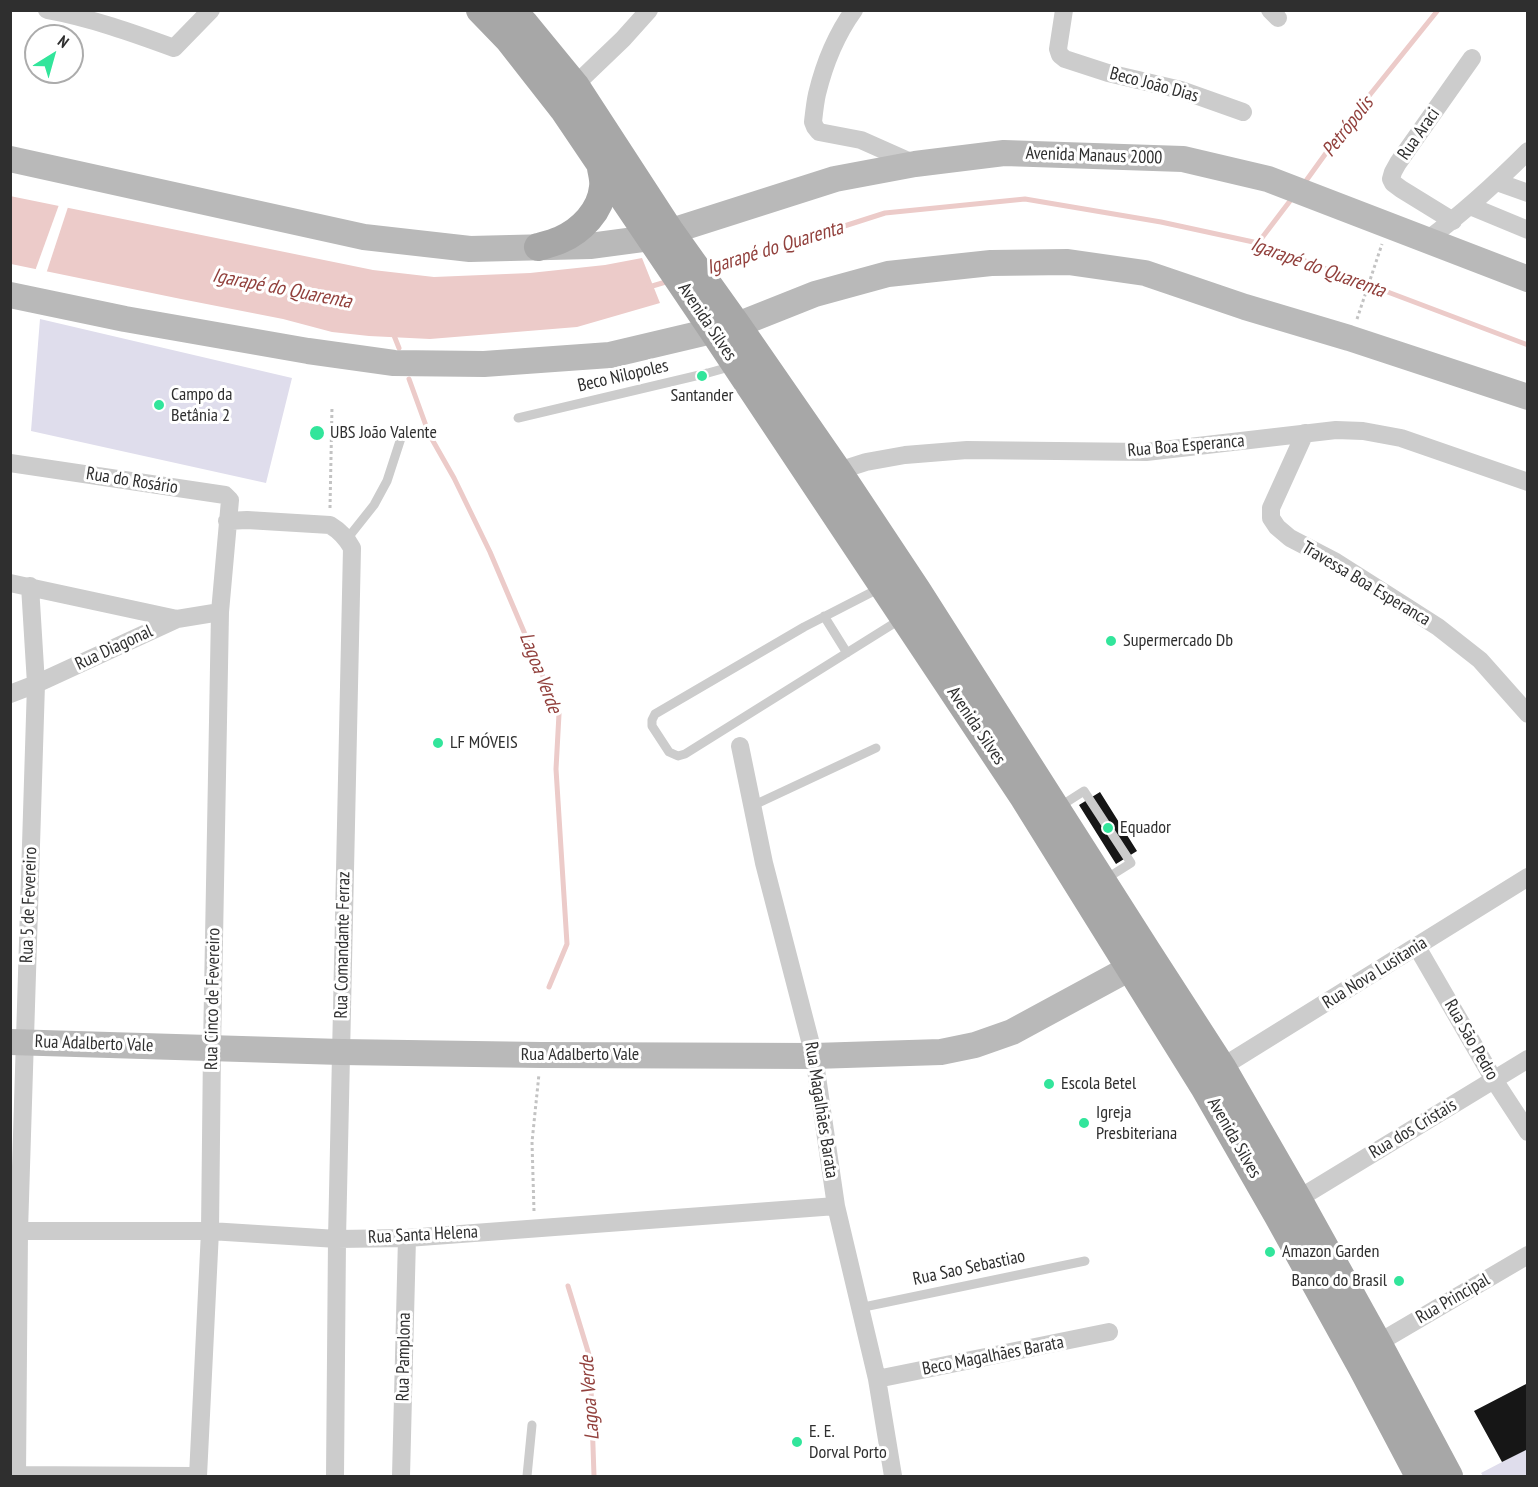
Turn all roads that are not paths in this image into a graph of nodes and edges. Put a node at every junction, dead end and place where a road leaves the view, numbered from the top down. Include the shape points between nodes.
1 (47, 10) edge
2 (211, 10) edge
3 (480, 10) edge
4 (512, 10) edge
5 (649, 10) edge
6 (854, 10) edge
7 (1064, 10) edge
8 (1472, 58) dead end
9 (575, 85) junction
10 (1243, 112) dead end
11 (1527, 150) edge
12 (10, 159) edge
13 (915, 164) junction
14 (602, 168) junction
15 (1497, 182) junction
16 (1527, 193) edge
17 (1470, 206) junction
18 (1454, 220) junction
19 (1527, 230) edge
20 (664, 239) junction
21 (1427, 240) junction
22 (538, 247) junction
23 (1457, 252) junction
24 (1527, 279) edge
25 (10, 295) edge
26 (725, 328) junction
27 (736, 365) junction
28 (1527, 397) edge
29 (518, 418) dead end
30 (1305, 433) junction
31 (400, 438) dead end
32 (10, 463) edge
33 (838, 471) junction
34 (1527, 482) edge
35 (227, 521) junction
36 (348, 539) junction
37 (10, 582) edge
38 (30, 586) junction
39 (883, 587) junction
40 (220, 612) junction
41 (824, 616) junction
42 (903, 618) junction
43 (177, 619) junction
44 (847, 653) junction
45 (36, 684) junction
46 (10, 694) edge
47 (1527, 714) edge
48 (740, 746) dead end
49 (876, 748) dead end
50 (752, 806) junction
51 (1527, 877) edge
52 (1417, 947) junction
53 (1130, 968) junction
54 (17, 1042) edge
55 (212, 1048) junction
56 (341, 1052) junction
57 (814, 1056) junction
58 (1527, 1059) edge
59 (1222, 1067) junction
60 (1494, 1080) junction
61 (1527, 1132) edge
62 (1298, 1199) junction
63 (836, 1206) junction
64 (15, 1231) edge
65 (210, 1231) junction
66 (407, 1238) junction
67 (337, 1239) junction
68 (1527, 1255) edge
69 (1085, 1261) dead end
70 (859, 1308) junction
71 (1109, 1332) dead end
72 (1378, 1343) junction
73 (877, 1379) junction
74 (532, 1425) dead end
75 (14, 1475) edge
76 (193, 1476) edge
77 (198, 1476) edge
78 (335, 1476) edge
79 (401, 1476) edge
80 (527, 1476) edge
81 (893, 1476) edge
82 (1419, 1476) edge
83 (1449, 1476) edge

1 - 2 street via 101,23 174,48
3 - 14 main road, Avenida Silves via 509,40
4 - 9 main road, Avenida Silves
5 - 9 street
6 - 13 street via 827,60 816,95 814,127 819,132 861,140
7 - 10 street, Beco João Dias via 1058,48 1065,59 1180,90
8 - 18 street, Rua Araci via 1398,163 1391,179
9 - 20 main road, Avenida Silves
11 - 15 street
12 - 22 street, Avenida Manaus 2000 via 364,237 470,249
13 - 20 street, Avenida Manaus 2000 via 835,179
13 - 21 street, Avenida Manaus 2000 via 1004,153 1183,159 1268,179
14 - 20 main road, Avenida Silves
14 - 22 main road via 598,206 587,222 560,240
15 - 16 street
15 - 17 street
17 - 18 street
17 - 19 street
18 - 21 street
18 - 23 street
20 - 22 street, Avenida Manaus 2000
20 - 26 main road, Avenida Silves
21 - 23 street, Avenida Manaus 2000
23 - 24 street, Avenida Manaus 2000
25 - 26 street via 148,323 394,363 484,364 610,355
26 - 27 main road, Avenida Silves
26 - 28 street via 815,294 888,274 991,262 1068,262 1145,273
26 - 33 main road, Avenida Silves
27 - 29 lane, Beco Nilopoles
27 - 39 main road, Avenida Silves
30 - 33 street, Rua Boa Esperanca via 1146,452 967,450 905,455
30 - 34 street, Rua Boa Esperanca via 1363,431 1401,438
30 - 47 street, Travessa Boa Esperanca via 1271,508 1271,518 1277,527 1438,627 1480,660
31 - 36 lane via 387,481
32 - 35 street, Rua do Rosário via 225,495 230,500
33 - 59 main road, Avenida Silves
35 - 36 street via 330,525
35 - 40 street, Rua Cinco de Fevereiro
36 - 56 street, Rua Comandante Ferraz via 352,559
37 - 38 street
38 - 43 street
38 - 45 street, Rua 5 de Fevereiro
39 - 41 lane
39 - 42 main road, Avenida Silves
40 - 43 street, Rua Diagonal
40 - 55 street, Rua Cinco de Fevereiro
41 - 44 lane
41 - 44 lane via 655,714 652,726 669,752 685,754
42 - 44 lane
42 - 53 main road, Avenida Silves via 1024,798
43 - 45 street, Rua Diagonal
45 - 46 street, Rua Diagonal
45 - 54 street, Rua 5 de Fevereiro
48 - 50 street, Rua Magalhães Barata
49 - 50 lane
50 - 57 street, Rua Magalhães Barata
51 - 52 street, Rua Nova Lusitania
52 - 59 street, Rua Nova Lusitania
52 - 60 street, Rua São Pedro
53 - 57 street, Rua Adalberto Vale via 1012,1032 975,1045 940,1052
53 - 82 main road, Avenida Silves via 1278,1216
54 - 55 street, Rua Adalberto Vale
54 - 64 street, Rua 5 de Fevereiro
55 - 56 street, Rua Adalberto Vale
55 - 65 street, Rua Cinco de Fevereiro
56 - 57 street, Rua Adalberto Vale
56 - 67 street, Rua Comandante Ferraz
57 - 63 street, Rua Magalhães Barata
58 - 60 street, Rua dos Cristais
59 - 62 main road, Avenida Silves
60 - 61 street, Rua São Pedro
60 - 62 street, Rua dos Cristais
62 - 72 main road, Avenida Silves
63 - 66 street, Rua Santa Helena
63 - 70 street, Rua Magalhães Barata
64 - 65 street, Rua Santa Helena
64 - 75 street, Rua 5 de Fevereiro
65 - 67 street, Rua Santa Helena
65 - 77 street, Rua Cinco de Fevereiro
66 - 67 street, Rua Santa Helena
66 - 79 street, Rua Pamplona
67 - 78 street, Rua Comandante Ferraz
68 - 72 street, Rua Principal
69 - 70 lane, Rua Sao Sebastiao
70 - 73 street, Rua Magalhães Barata
71 - 73 street, Beco Magalhães Barata
72 - 83 main road, Avenida Silves
73 - 81 street, Rua Magalhães Barata
74 - 80 lane
75 - 76 street

